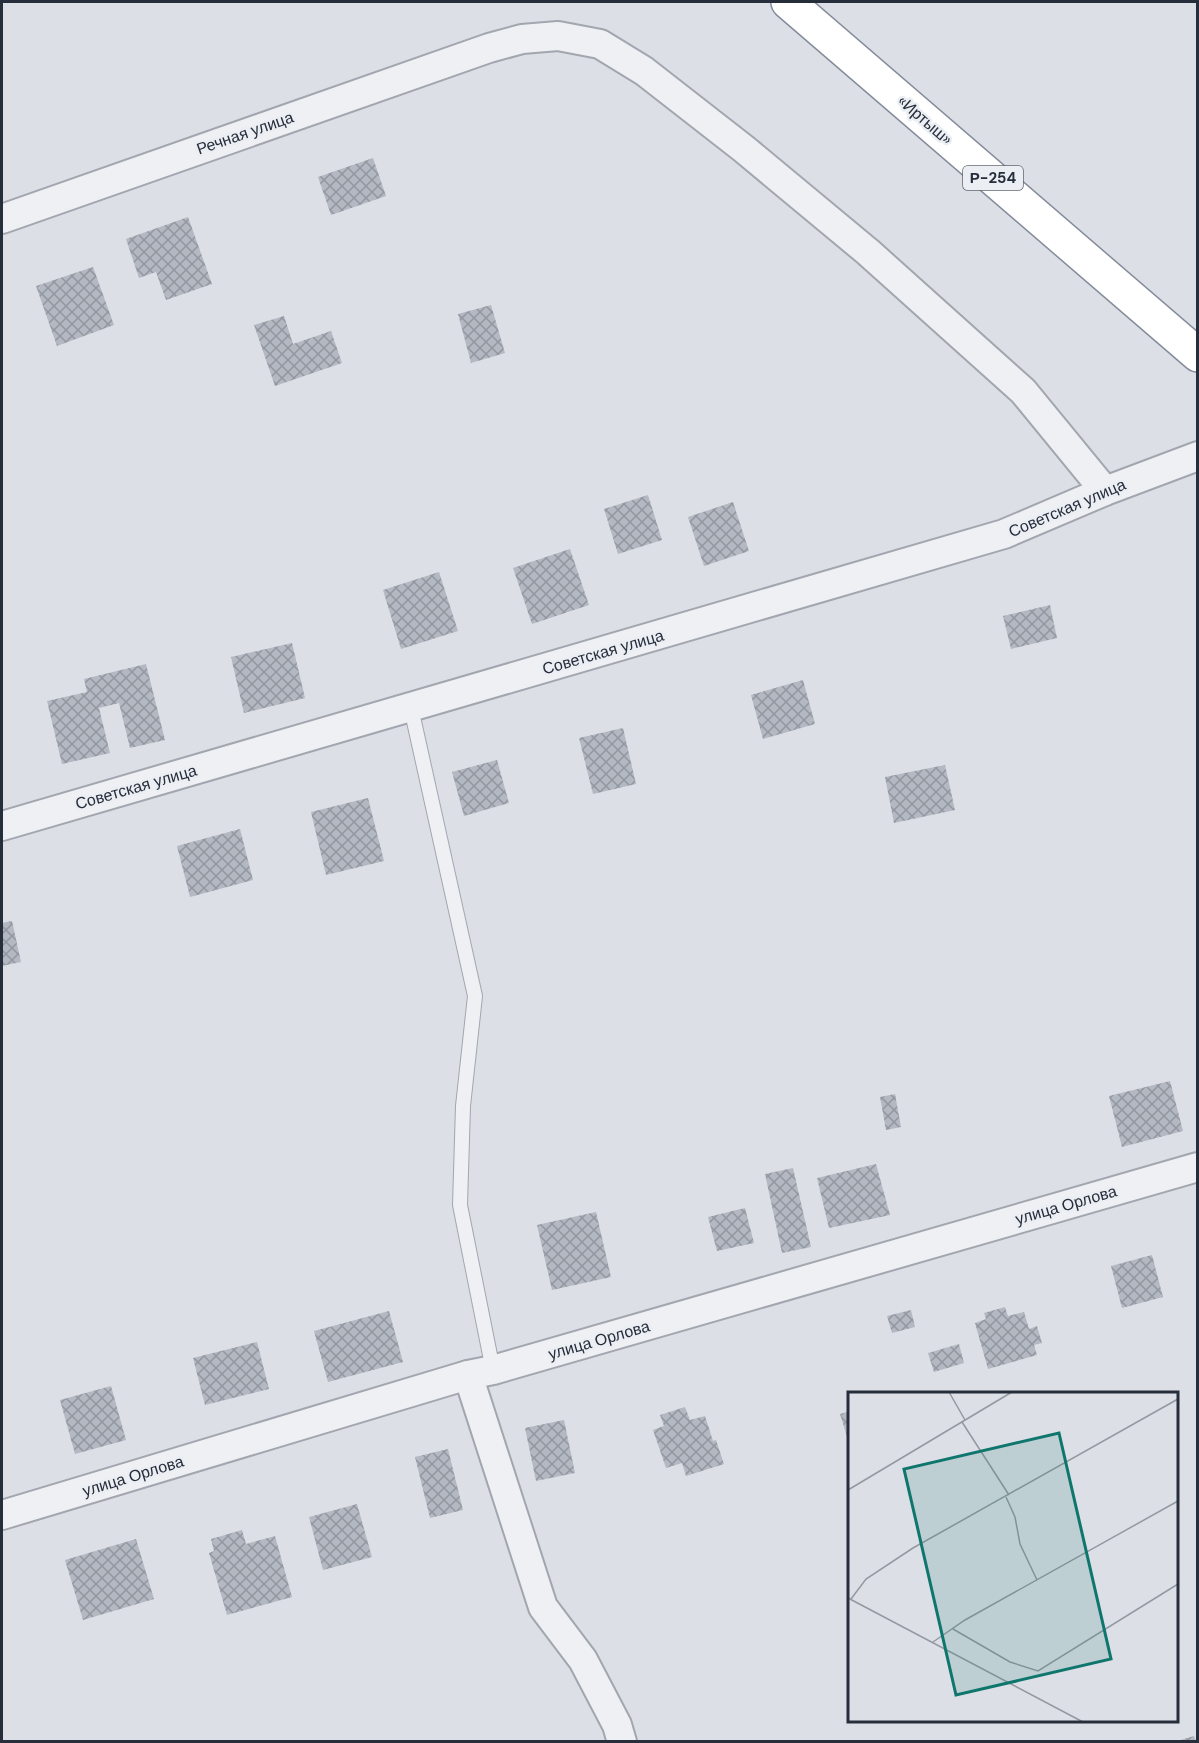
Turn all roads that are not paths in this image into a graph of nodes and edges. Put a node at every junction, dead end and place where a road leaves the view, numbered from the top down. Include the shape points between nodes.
1 (788, 2) edge
2 (2, 219) edge
3 (1197, 355) edge
4 (1197, 456) edge
5 (1105, 491) junction
6 (411, 708) junction
7 (2, 826) edge
8 (1197, 1167) edge
9 (481, 1373) junction
10 (2, 1515) edge
11 (621, 1742) edge

1 - 3 highway, «Иртыш» / Р-254
2 - 5 street, Речная улица via 489,48 522,39 558,36 600,44 644,71 744,148 868,252 1023,391
4 - 5 street, Советская улица
5 - 6 street, Советская улица via 1004,534
6 - 7 street, Советская улица
6 - 9 lane via 475,996 463,1106 460,1205
8 - 9 street, улица Орлова
9 - 10 street, улица Орлова
9 - 11 street via 543,1607 583,1660 617,1725

